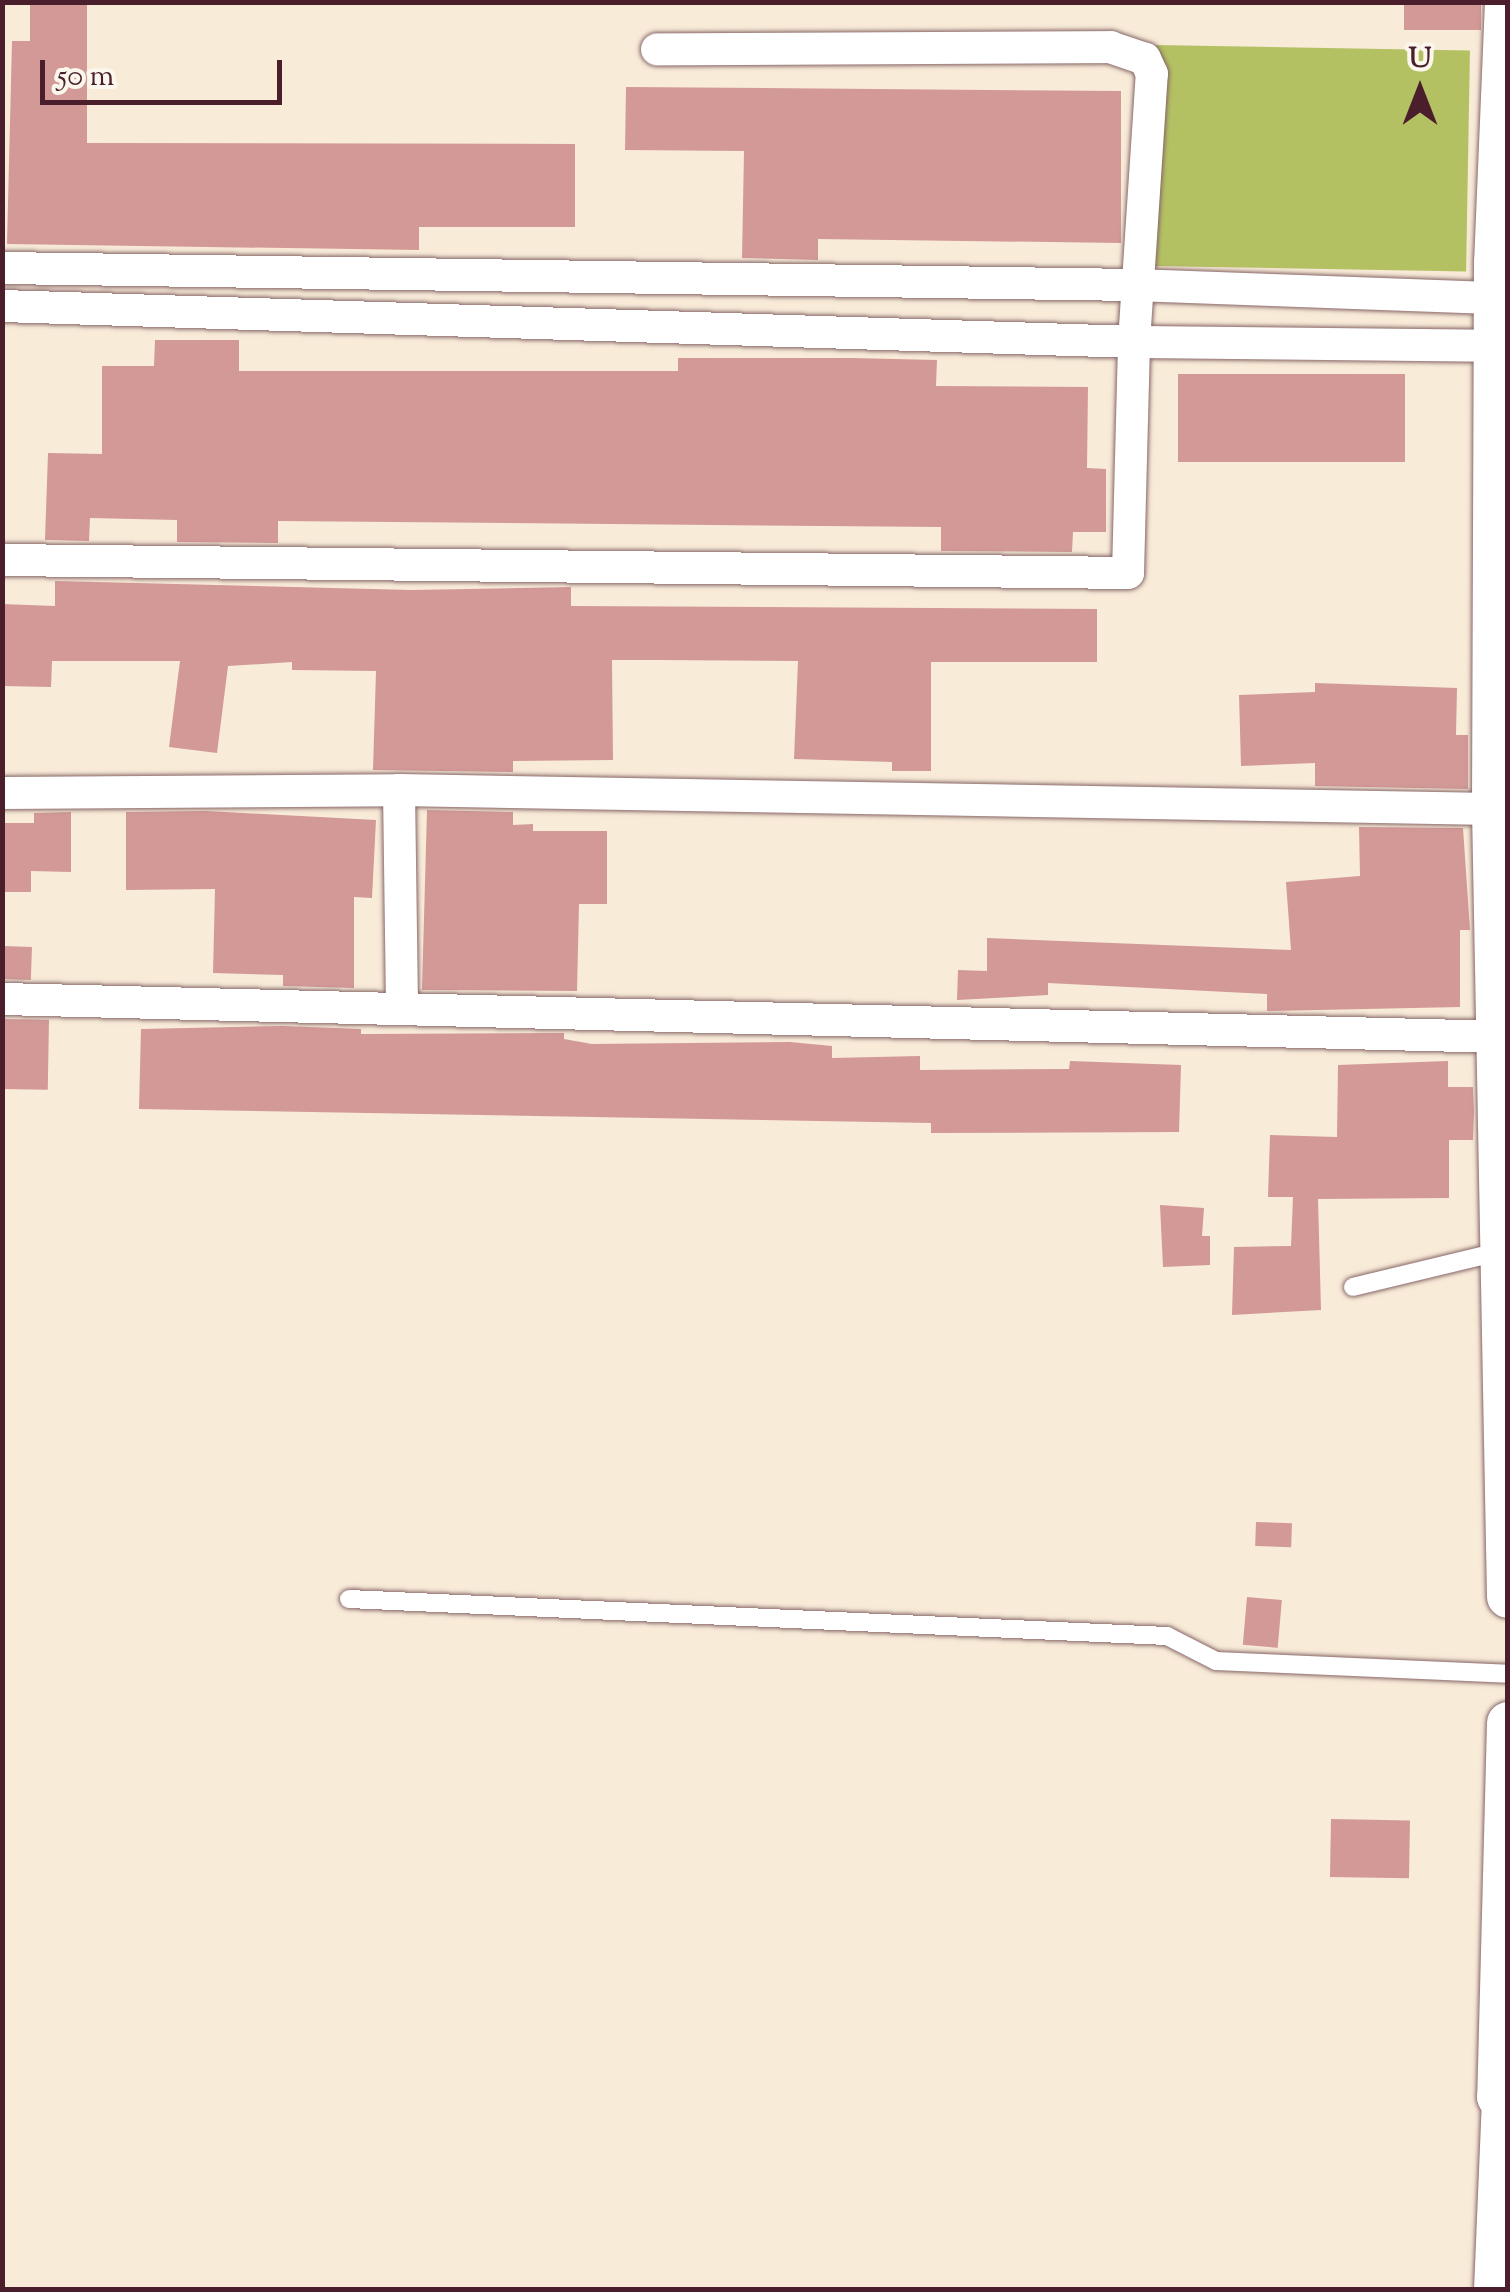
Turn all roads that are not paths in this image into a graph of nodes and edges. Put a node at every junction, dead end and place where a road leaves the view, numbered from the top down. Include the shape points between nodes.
1 (1507, 6) edge
2 (658, 49) dead end
3 (2, 268) edge
4 (1499, 274) edge
5 (1137, 285) junction
6 (2, 306) edge
7 (1134, 342) junction
8 (1496, 346) junction
9 (1503, 420) edge
10 (2, 560) edge
11 (398, 790) junction
12 (2, 793) edge
13 (1493, 809) junction
14 (2, 1000) edge
15 (402, 1006) junction
16 (1499, 1037) junction
17 (1502, 1250) junction
18 (1353, 1287) dead end
19 (1508, 1597) edge
20 (349, 1599) dead end
21 (1508, 1674) edge
22 (1508, 1723) edge
23 (1503, 2097) edge
24 (1499, 2244) edge
25 (1490, 2290) edge

1 - 4 street
2 - 5 street via 1133,50 1152,74
3 - 5 street
4 - 5 street
4 - 8 street
5 - 7 street
6 - 7 street
7 - 8 street
7 - 10 street via 1128,573
8 - 9 street
9 - 13 street
11 - 12 street
11 - 13 street
11 - 15 street
13 - 16 street
14 - 15 street
15 - 16 street
16 - 17 street
17 - 18 lane
17 - 19 street
20 - 21 lane via 1167,1636 1216,1661
22 - 23 street
23 - 24 street
24 - 25 street

